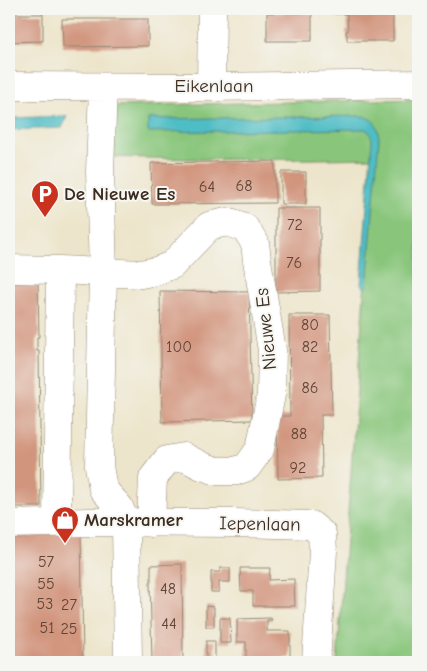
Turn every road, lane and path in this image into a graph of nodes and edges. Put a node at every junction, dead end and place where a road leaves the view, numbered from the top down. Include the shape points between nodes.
1 (212, 9) edge
2 (418, 84) edge
3 (9, 86) edge
4 (103, 86) junction
5 (211, 87) junction
6 (9, 269) edge
7 (60, 270) junction
8 (103, 272) junction
9 (57, 522) junction
10 (138, 523) junction
11 (9, 524) edge
12 (128, 662) edge
13 (316, 662) edge

1 - 5 street
2 - 5 street, Eikenlaan
3 - 4 street, Eikenlaan
4 - 5 street, Eikenlaan
4 - 8 street, Nieuwe Es via 100,171
6 - 7 street, Nieuwe Es
7 - 8 street, Nieuwe Es
7 - 9 street
8 - 10 street, Nieuwe Es via 99,466 104,489
8 - 10 street, Nieuwe Es via 142,274 156,271 172,265 209,226 227,222 244,228 255,243 272,350 271,395 260,449 247,467 236,471 217,471 184,457 167,460 153,478
9 - 10 street
9 - 11 street
10 - 12 street, Nieuwe Es
10 - 13 street, Iepenlaan via 311,525 322,534 323,551

